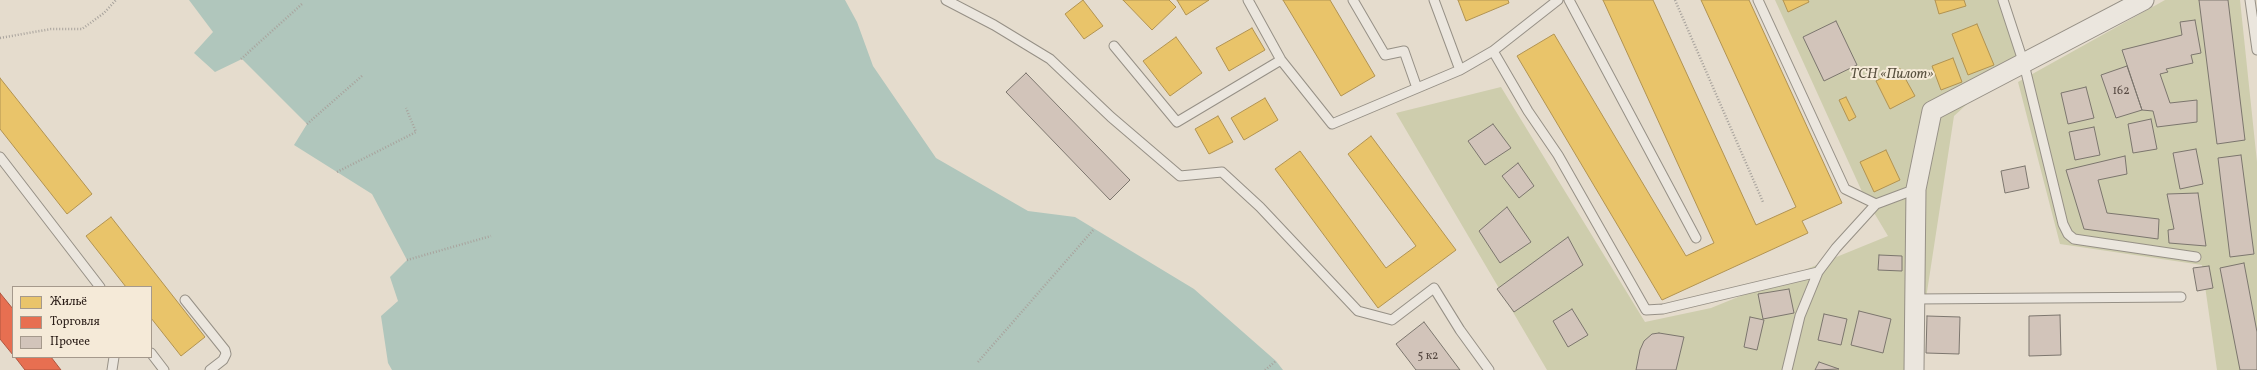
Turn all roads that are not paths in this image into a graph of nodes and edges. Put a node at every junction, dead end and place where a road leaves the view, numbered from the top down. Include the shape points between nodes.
1 (946, 0) edge
2 (1248, 0) edge
3 (1353, 0) edge
4 (1434, 0) edge
5 (1558, 0) edge
6 (1569, 0) edge
7 (1758, 0) edge
8 (2003, 0) edge
9 (2144, 0) edge
10 (2250, 0) edge
11 (1114, 46) dead end
12 (2257, 50) edge
13 (1493, 51) junction
14 (1281, 60) junction
15 (2024, 64) junction
16 (1460, 70) junction
17 (1417, 88) junction
18 (0, 157) edge
19 (1916, 188) junction
20 (1876, 204) junction
21 (1696, 238) dead end
22 (2196, 257) dead end
23 (1818, 272) junction
24 (99, 286) edge
25 (2181, 297) dead end
26 (1915, 299) junction
27 (185, 300) dead end
28 (152, 354) edge
29 (114, 358) edge
30 (112, 370) edge
31 (164, 370) edge
32 (210, 370) edge
33 (1489, 370) edge
34 (1787, 370) edge
35 (1914, 370) edge

1 - 33 lane via 994,24 1050,59 1111,117 1180,176 1222,172 1260,207 1358,311 1392,320 1434,288
2 - 14 lane
3 - 17 lane via 1385,55 1404,52
4 - 16 lane
5 - 13 lane
6 - 21 lane
7 - 20 lane via 1845,189
8 - 15 lane
9 - 15 street
10 - 12 lane
11 - 14 lane via 1177,122
13 - 16 lane
13 - 23 lane via 1528,111 1558,155 1646,310 1663,309
14 - 17 lane via 1332,124
15 - 19 street via 1932,111
15 - 22 lane via 2063,224 2068,234 2074,239
16 - 17 lane
18 - 24 lane
19 - 20 lane
19 - 26 street
20 - 23 lane
23 - 34 lane via 1800,316
25 - 26 lane
26 - 35 street
27 - 32 lane via 225,350 223,360
28 - 31 lane
29 - 30 lane

